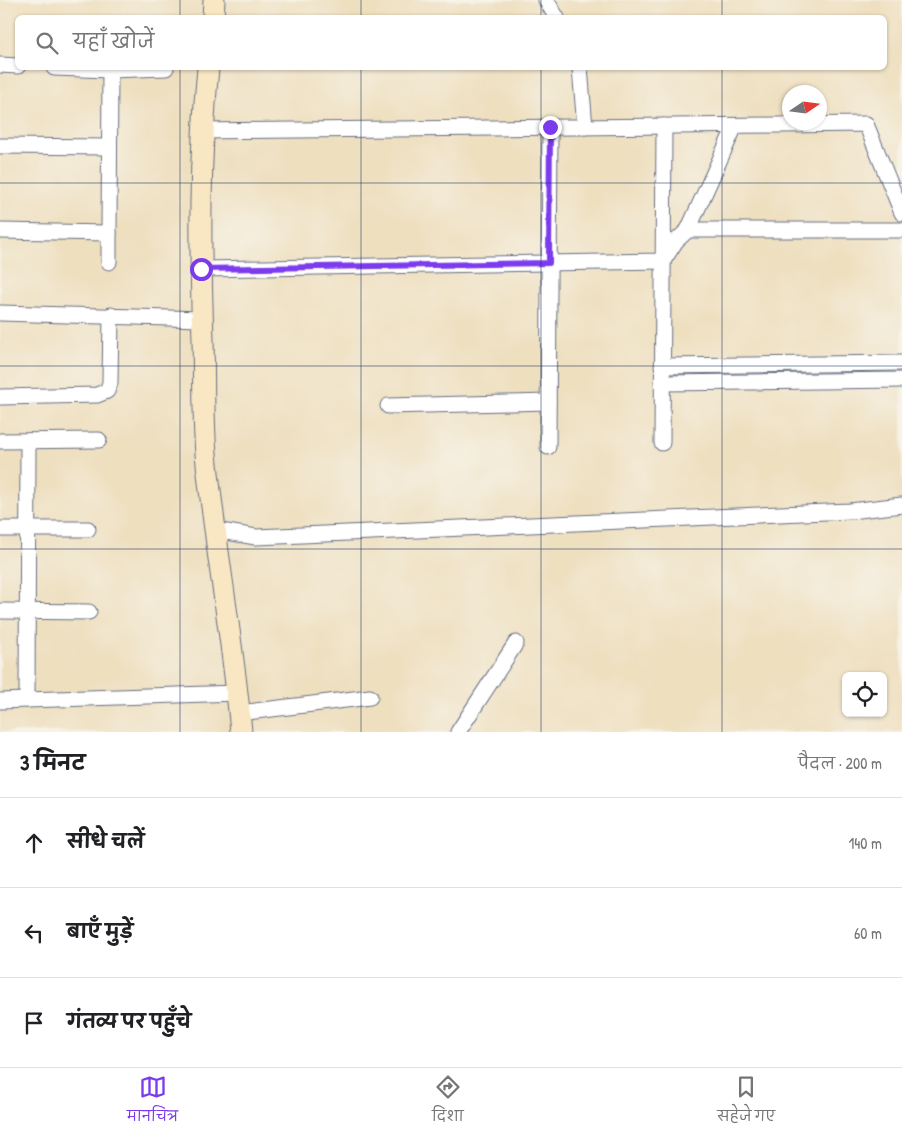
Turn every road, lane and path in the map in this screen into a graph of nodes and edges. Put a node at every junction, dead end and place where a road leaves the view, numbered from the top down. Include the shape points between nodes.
1 (214, 0) edge
2 (546, 0) edge
3 (213, 15) edge
4 (555, 15) edge
5 (0, 65) edge
6 (15, 66) edge
7 (110, 70) edge
8 (208, 70) edge
9 (580, 70) edge
10 (664, 126) junction
11 (735, 126) junction
12 (550, 127) junction
13 (585, 127) junction
14 (201, 131) junction
15 (0, 146) edge
16 (108, 147) junction
17 (902, 213) edge
18 (688, 230) junction
19 (902, 230) edge
20 (0, 231) edge
21 (109, 233) junction
22 (663, 261) junction
23 (109, 262) dead end
24 (549, 263) junction
25 (201, 269) junction
26 (0, 313) edge
27 (111, 315) junction
28 (202, 319) junction
29 (902, 363) edge
30 (662, 366) junction
31 (902, 380) edge
32 (662, 384) junction
33 (0, 397) edge
34 (548, 402) junction
35 (388, 406) dead end
36 (99, 440) dead end
37 (0, 441) edge
38 (28, 441) junction
39 (662, 443) dead end
40 (548, 447) dead end
41 (902, 505) edge
42 (0, 529) edge
43 (27, 529) junction
44 (88, 529) dead end
45 (215, 530) junction
46 (0, 611) edge
47 (27, 611) junction
48 (89, 612) dead end
49 (516, 643) dead end
50 (370, 697) dead end
51 (27, 700) junction
52 (0, 701) edge
53 (239, 713) edge
54 (458, 732) edge

1 - 3 street
2 - 4 street
5 - 6 street
7 - 16 street
8 - 14 street
9 - 13 street
10 - 11 street
10 - 13 street
10 - 22 street
11 - 17 street via 866,124
11 - 18 street
12 - 13 street
12 - 14 street
12 - 24 street
14 - 25 street
15 - 16 street
16 - 21 street
18 - 19 street
18 - 22 street
20 - 21 street
21 - 23 street
22 - 24 street
22 - 30 street
24 - 25 street
24 - 34 street
25 - 28 street
26 - 27 street
27 - 28 street
27 - 33 street via 110,383 106,391 97,395
28 - 45 street via 206,452
29 - 30 street
30 - 32 street
31 - 32 street
32 - 39 street
34 - 35 street
34 - 40 street
36 - 38 street
37 - 38 street
38 - 43 street
41 - 45 street via 850,511 256,537
42 - 43 street
43 - 44 street
43 - 47 street
45 - 53 street
46 - 47 street
47 - 48 street
47 - 51 street
49 - 54 street
50 - 53 street
51 - 52 street
51 - 53 street

